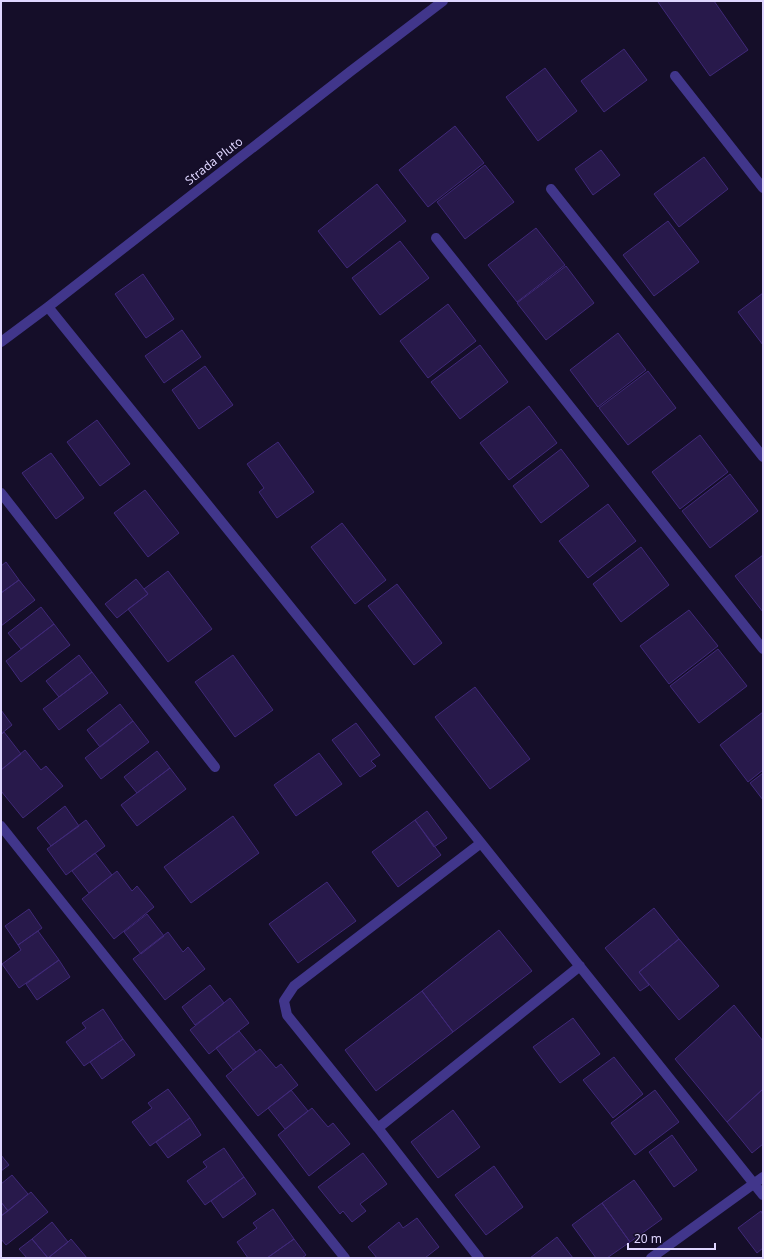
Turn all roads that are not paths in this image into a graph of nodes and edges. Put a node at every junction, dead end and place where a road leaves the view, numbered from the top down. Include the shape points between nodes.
1 (443, 1) edge
2 (675, 76) dead end
3 (763, 188) edge
4 (551, 189) dead end
5 (436, 238) dead end
6 (48, 307) junction
7 (1, 342) edge
8 (763, 457) edge
9 (1, 493) edge
10 (763, 649) edge
11 (215, 767) dead end
12 (1, 826) edge
13 (481, 843) junction
14 (580, 966) junction
15 (378, 1128) junction
16 (763, 1176) edge
17 (753, 1183) junction
18 (763, 1195) edge
19 (345, 1258) edge
20 (479, 1258) edge
21 (651, 1258) edge

1 - 6 street, Strada Pluto
2 - 3 street
4 - 8 street
5 - 10 street
6 - 7 street, Strada Pluto
6 - 13 street
9 - 11 street
12 - 19 street
13 - 14 street
13 - 15 street via 294,986 284,1001 287,1015
14 - 15 street
14 - 17 street
15 - 20 street
16 - 17 street
17 - 18 street
17 - 21 street

